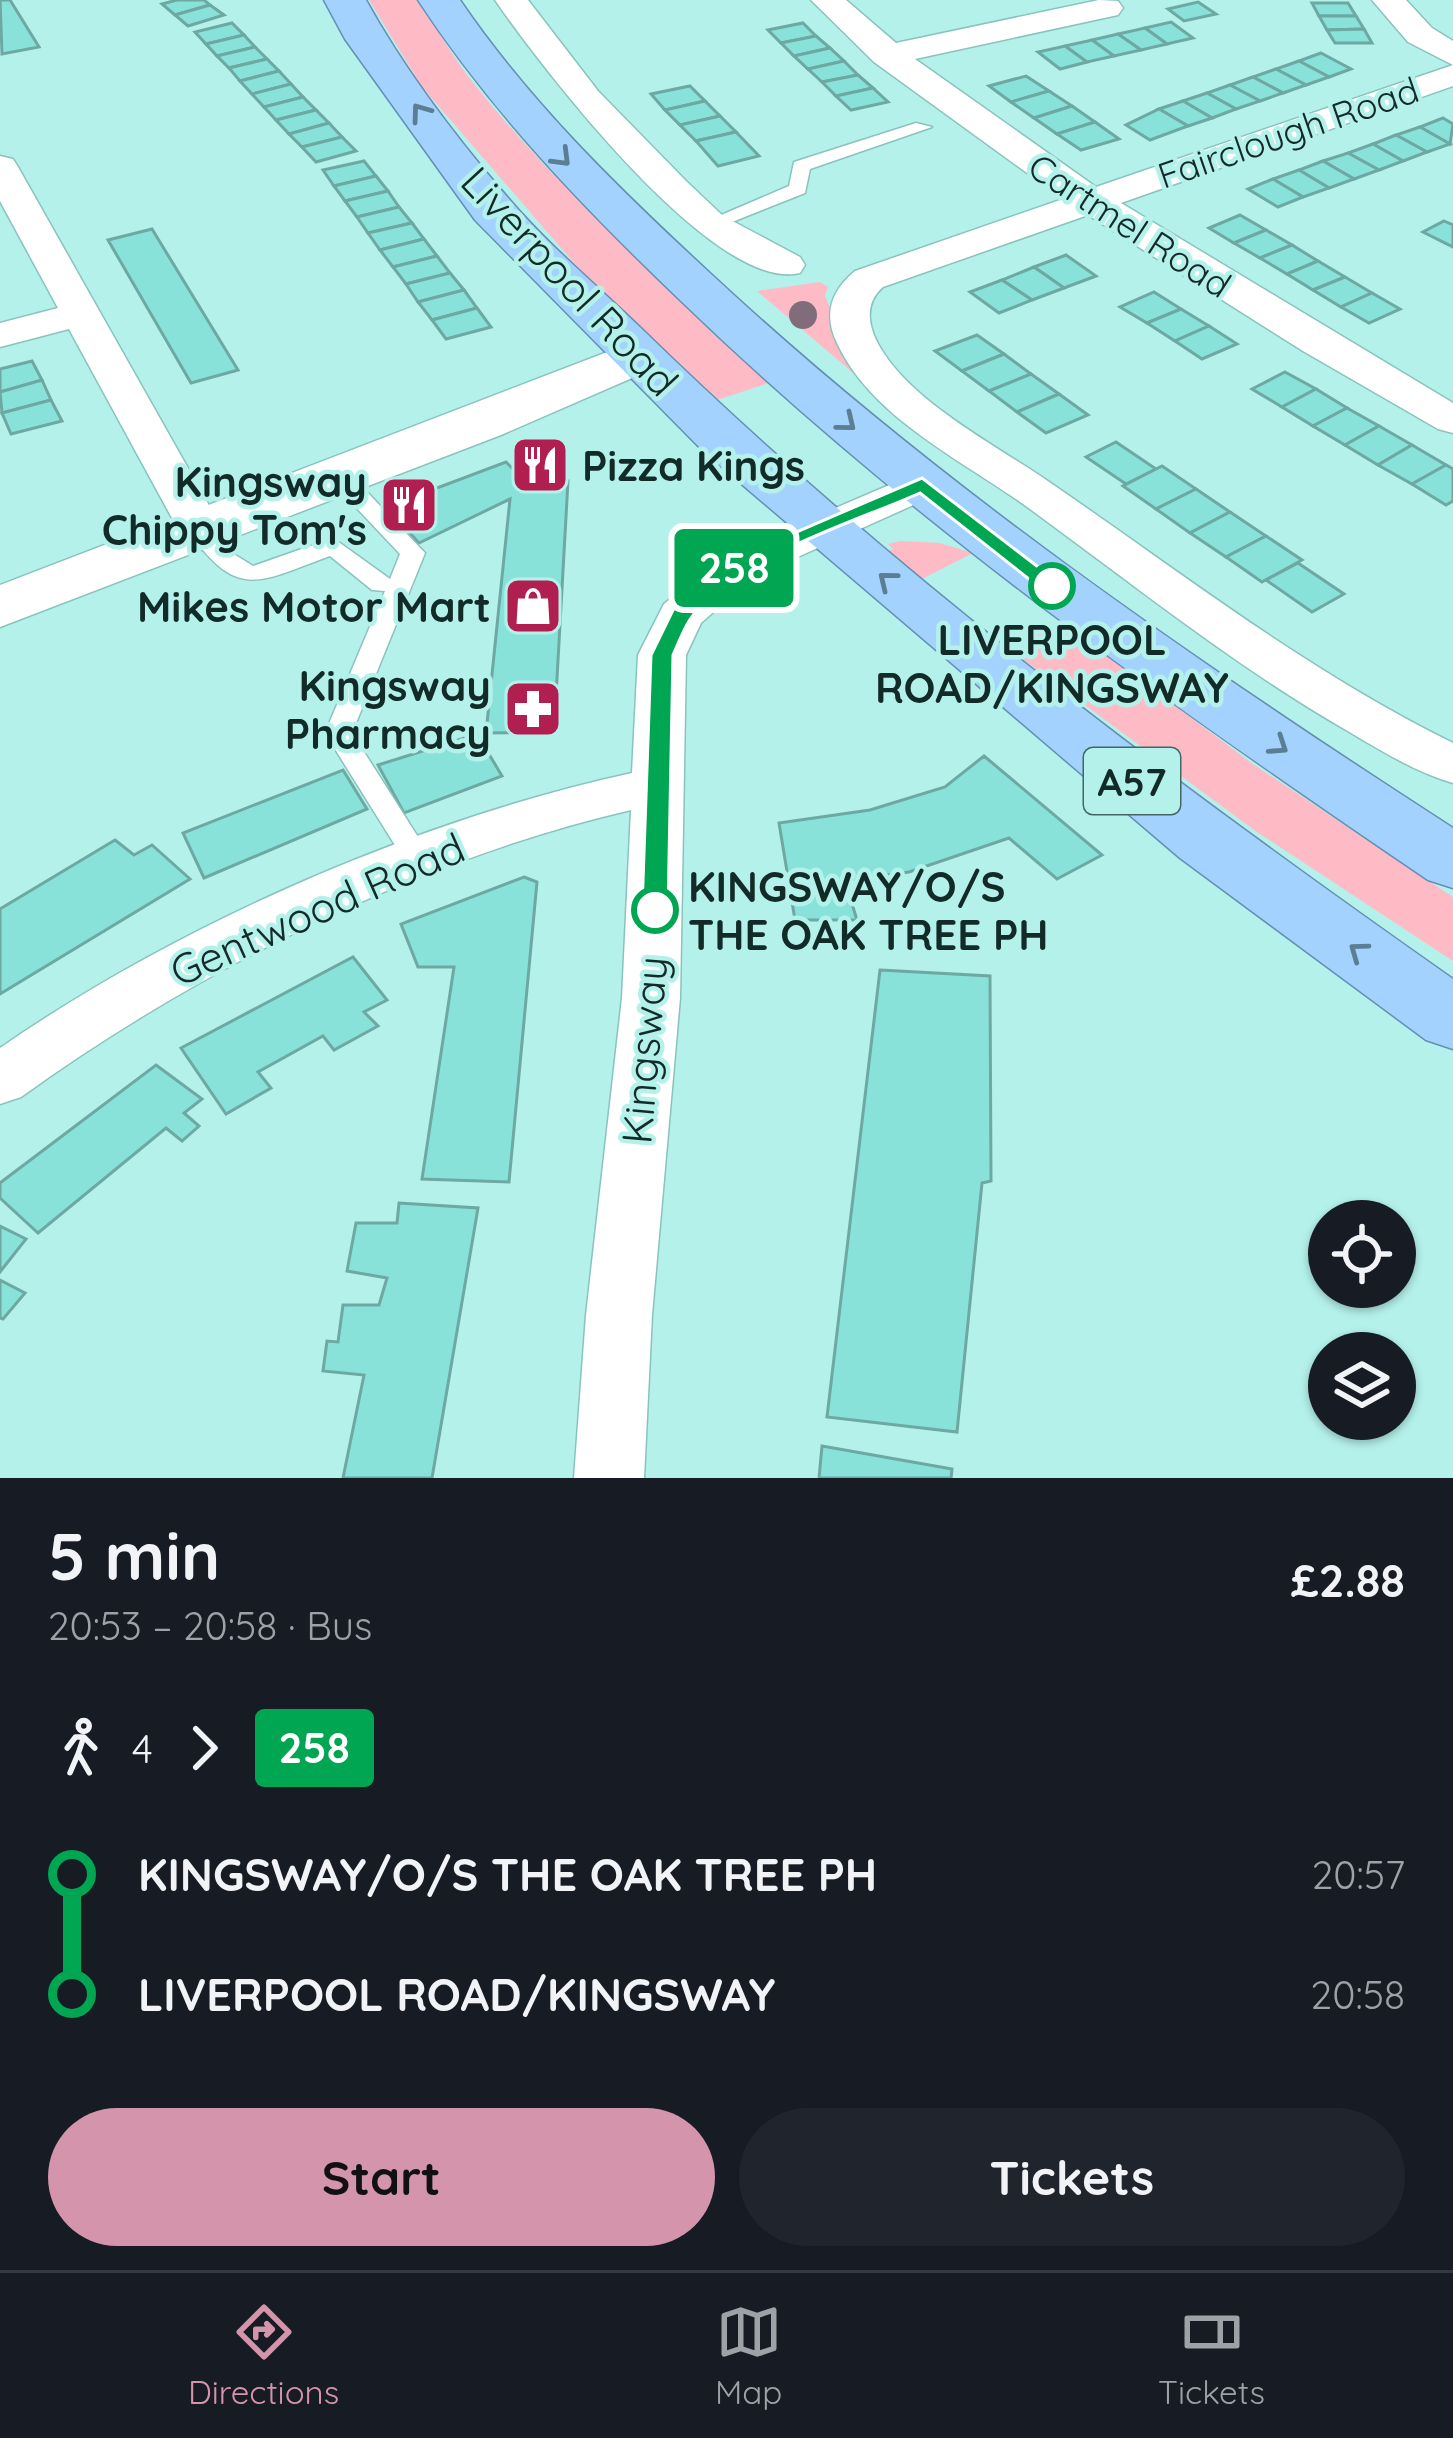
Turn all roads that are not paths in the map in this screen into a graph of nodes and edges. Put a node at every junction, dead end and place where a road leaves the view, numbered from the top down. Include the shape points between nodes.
1 (345, 0) edge
2 (439, 0) edge
3 (511, 0) edge
4 (827, 0) edge
5 (1388, 0) edge
6 (1107, 8) dead end
7 (886, 55) junction
8 (1453, 56) edge
9 (1453, 75) edge
10 (923, 127) dead end
11 (0, 167) edge
12 (1090, 201) junction
13 (710, 224) junction
14 (786, 265) dead end
15 (81, 314) junction
16 (0, 334) edge
17 (636, 357) junction
18 (1442, 402) edge
19 (341, 478) junction
20 (922, 484) junction
21 (823, 527) junction
22 (201, 532) junction
23 (381, 584) dead end
24 (0, 607) edge
25 (1453, 765) edge
26 (656, 787) junction
27 (418, 859) junction
28 (1453, 862) edge
29 (1453, 1019) edge
30 (0, 1080) edge
31 (609, 1478) edge

17 -> 1 highway, Liverpool Road / A57 via 492,210
2 -> 20 highway, Liverpool Road / A57 via 484,70 548,145 717,310
3 - 13 street via 586,98
4 - 7 street, Cartmel Road
5 - 8 street, Fairclough Road
6 - 7 street
7 - 12 street, Cartmel Road
9 - 12 street, Fairclough Road
10 - 13 lane via 802,166 798,189
11 - 15 street
12 - 18 street, Cartmel Road
12 - 25 street, Fairclough Road via 854,289 849,321 882,378 1151,575 1391,736
13 - 14 street
15 - 16 street
15 - 22 street
17 - 19 street
17 - 21 highway, Liverpool Road / A57
19 - 22 street
19 - 27 lane via 412,554 338,733
20 - 21 street, Kingsway
20 -> 28 highway, Liverpool Road / A57 via 1147,657
21 - 26 street, Kingsway via 737,567 681,615 662,655
29 -> 21 highway, Liverpool Road / A57 via 1205,840
22 - 23 lane via 229,565 253,575 333,546
22 - 24 street
26 - 27 street, Gentwood Road via 597,797
26 - 31 street, Kingsway via 651,998
27 - 30 street, Gentwood Road via 199,954

